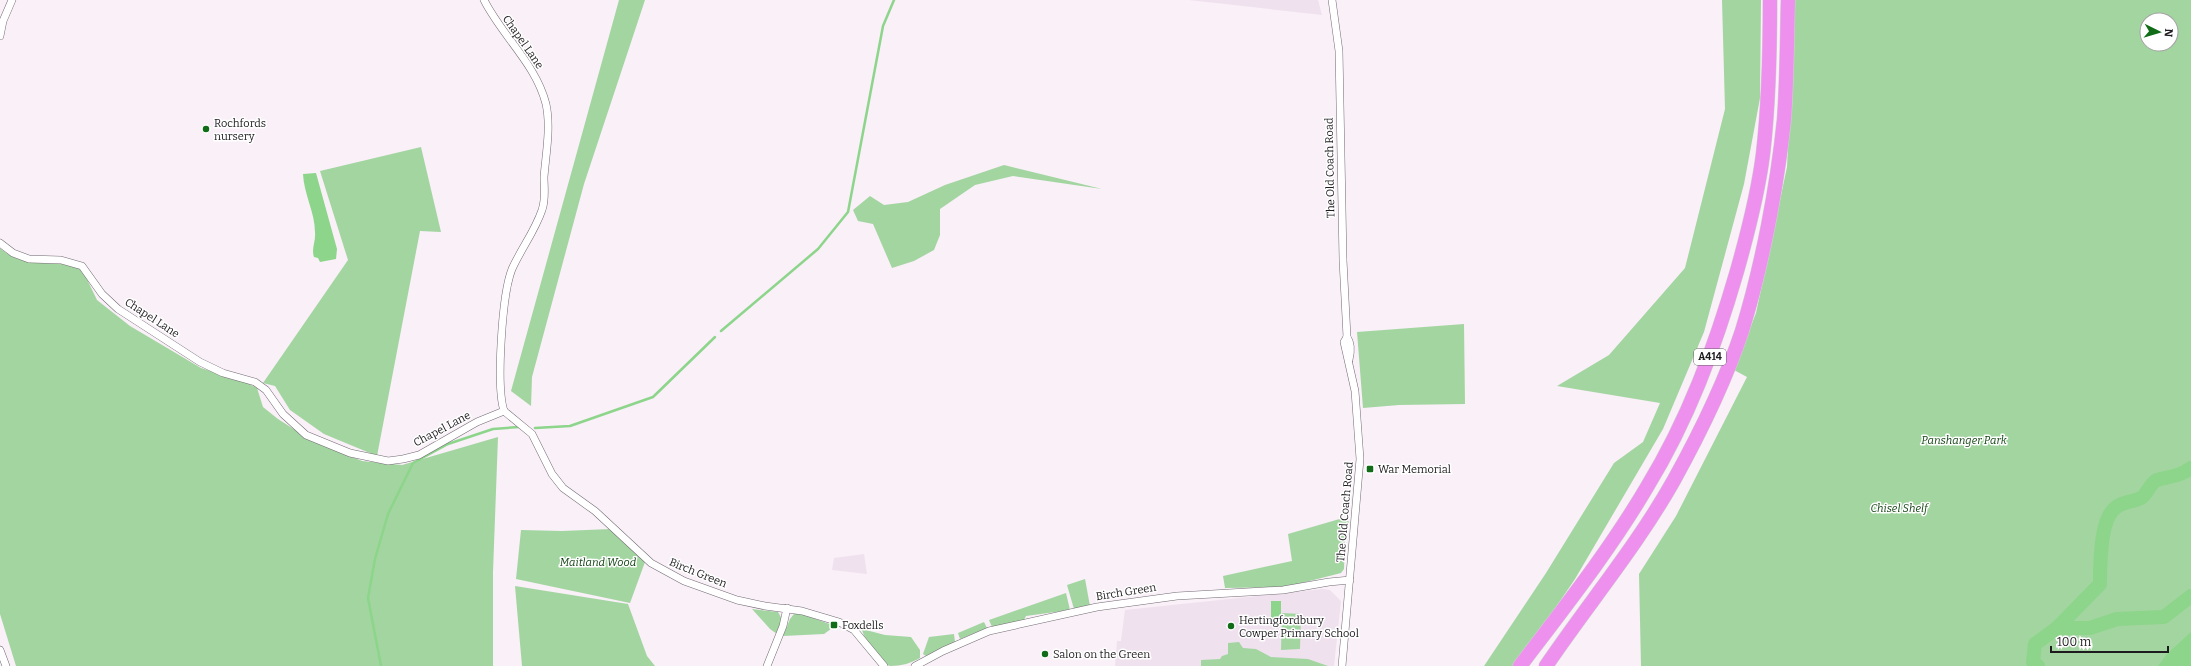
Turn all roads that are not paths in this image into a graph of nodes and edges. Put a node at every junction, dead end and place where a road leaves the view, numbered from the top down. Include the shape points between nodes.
1 (12, 0) edge
2 (484, 0) edge
3 (1332, 0) edge
4 (1770, 0) edge
5 (1788, 0) edge
6 (0, 36) edge
7 (0, 243) edge
8 (504, 411) junction
9 (1350, 580) junction
10 (787, 608) junction
11 (0, 650) edge
12 (6, 666) edge
13 (767, 666) edge
14 (884, 666) edge
15 (915, 666) edge
16 (1342, 666) edge
17 (1520, 666) edge
18 (1546, 666) edge

1 - 6 street
2 - 8 street, Chapel Lane via 496,23 530,68 539,85 548,115 543,208 512,271 507,287 500,377 500,396
3 - 9 street, The Old Coach Road via 1338,51 1347,337 1350,341 1349,360 1359,422 1360,459
4 - 17 highway, A414 via 1768,95 1763,155 1753,212 1710,358 1686,415 1647,487 1614,539
5 - 18 highway, A414 via 1786,90 1780,150 1758,269 1742,332 1700,430 1673,481 1631,546
7 - 8 street, Chapel Lane via 13,253 29,259 61,260 82,266 102,294 118,309 200,362 223,373 254,382 266,390 283,414 306,435 350,453 388,461 419,455 477,422
8 - 10 street, Birch Green via 532,434 552,474 563,488 595,511 651,563 684,581 737,600
9 - 15 street, Birch Green via 1283,590 1177,596 1097,607 989,631
9 - 16 street, The Old Coach Road
10 - 13 street via 783,626
10 - 14 street, Birch Green via 826,617 854,630
11 - 12 street

